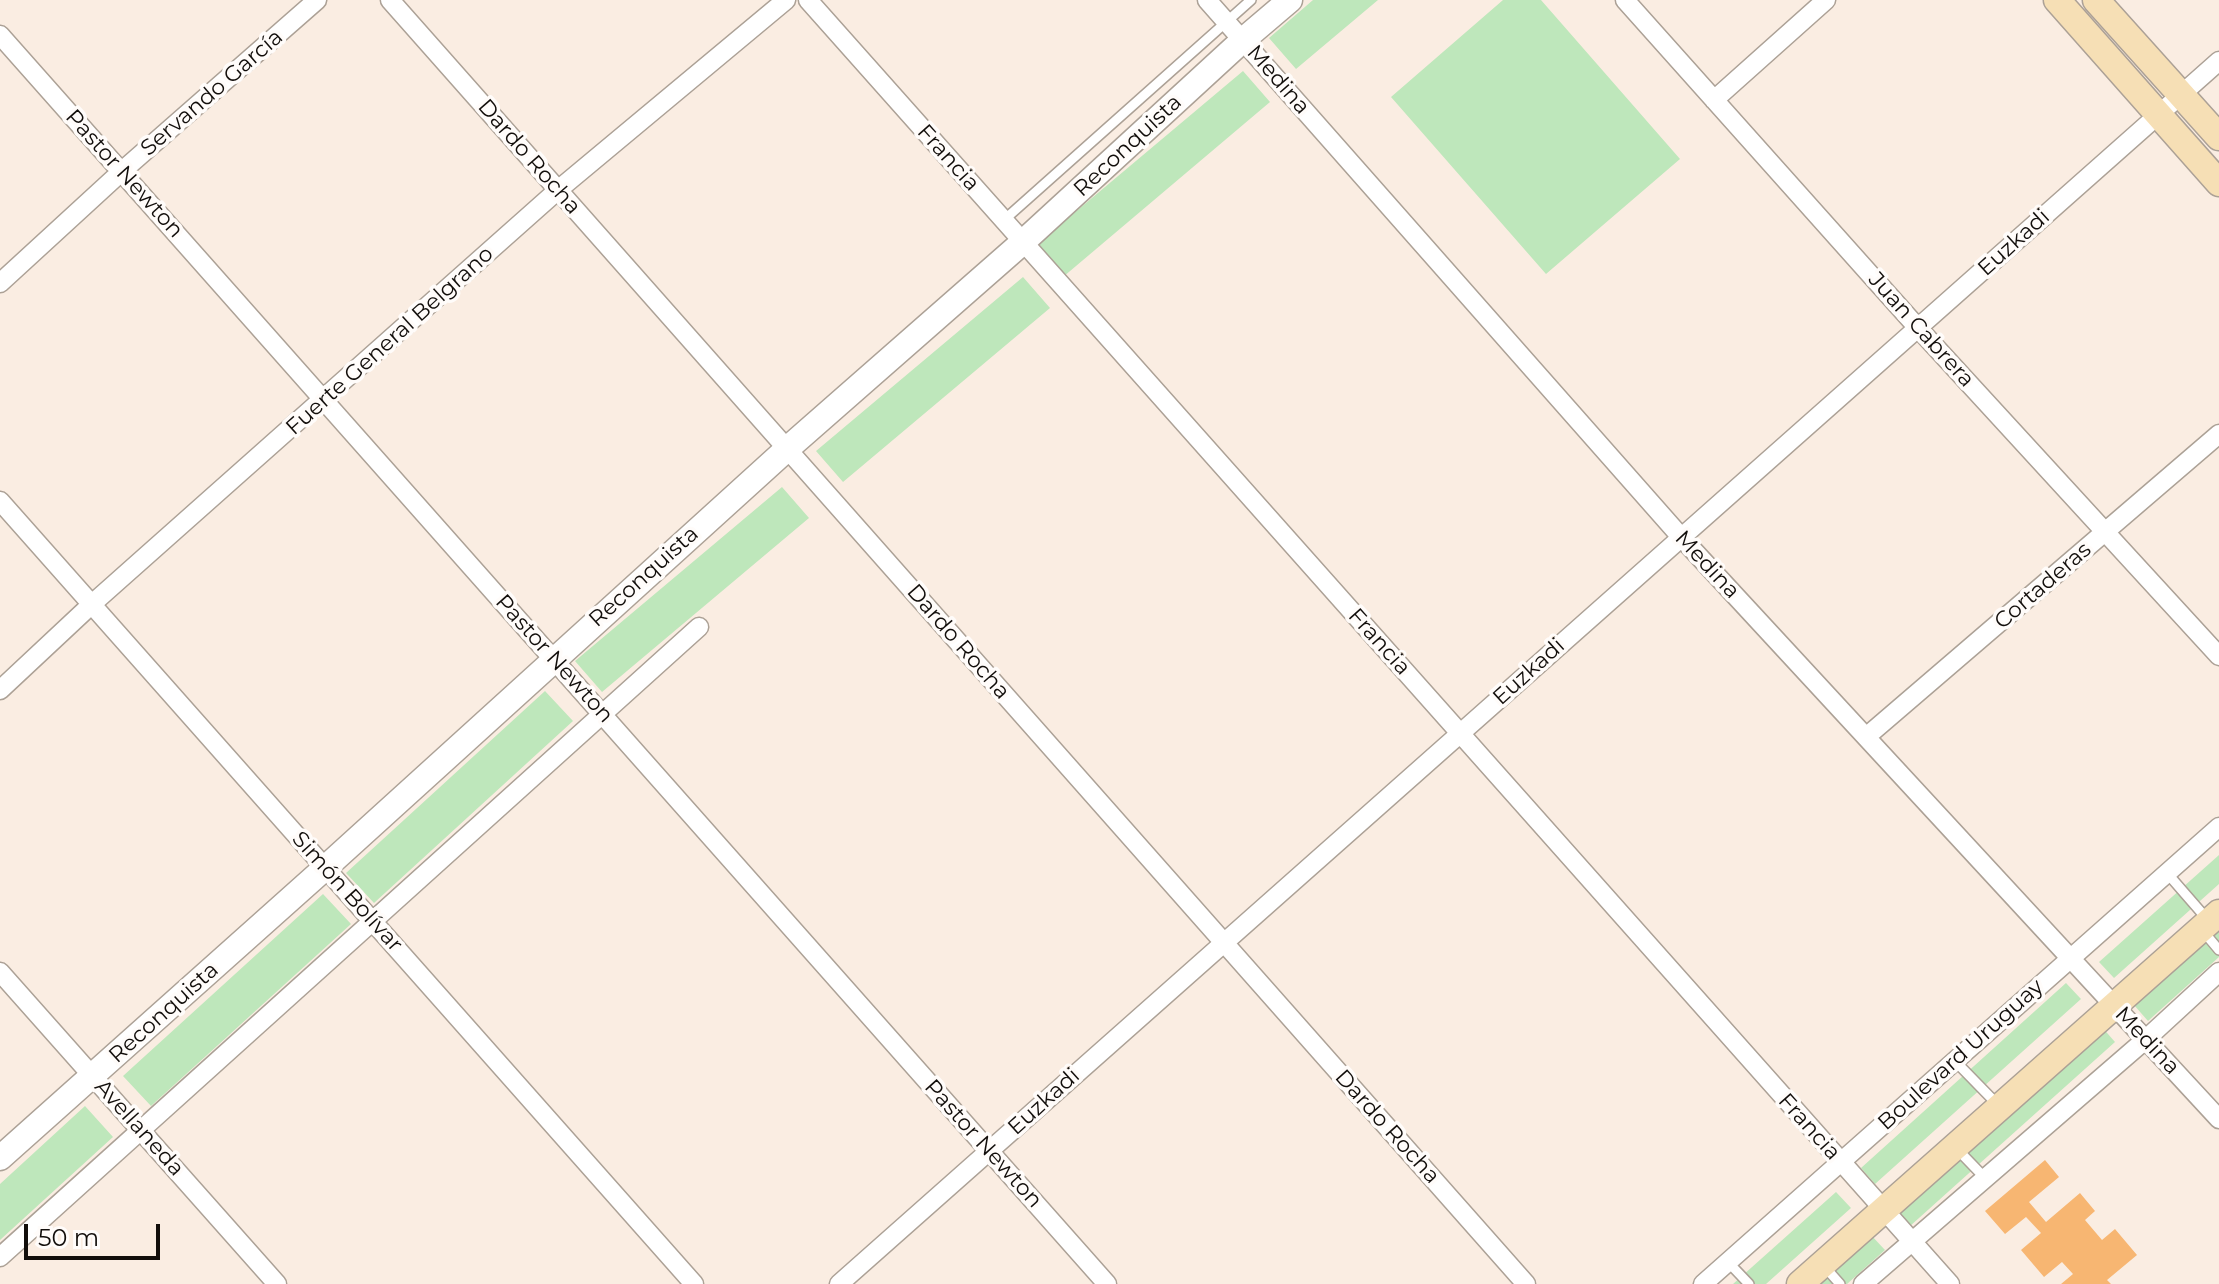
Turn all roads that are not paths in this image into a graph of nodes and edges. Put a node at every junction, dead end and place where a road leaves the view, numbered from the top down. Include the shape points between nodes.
1 (317, 0) edge
2 (390, 0) edge
3 (786, 0) edge
4 (808, 0) edge
5 (1207, 0) edge
6 (1251, 0) edge
7 (1290, 0) edge
8 (1625, 0) edge
9 (1826, 0) edge
10 (2057, 0) edge
11 (2096, 0) edge
12 (1235, 31) junction
13 (0, 35) edge
14 (2219, 61) edge
15 (2181, 95) junction
16 (1714, 100) junction
17 (2159, 115) junction
18 (2219, 137) edge
19 (121, 172) junction
20 (2219, 183) edge
21 (558, 190) junction
22 (1004, 220) junction
23 (1023, 242) junction
24 (0, 283) edge
25 (1918, 328) junction
26 (324, 400) junction
27 (2219, 434) edge
28 (787, 449) junction
29 (0, 501) edge
30 (2105, 532) junction
31 (1681, 537) junction
32 (92, 604) junction
33 (699, 627) dead end
34 (2219, 656) edge
35 (553, 659) junction
36 (0, 690) edge
37 (601, 713) junction
38 (1460, 734) junction
39 (1866, 737) junction
40 (2219, 827) edge
41 (325, 868) junction
42 (2167, 873) junction
43 (373, 921) junction
44 (2210, 921) edge
45 (1224, 943) junction
46 (2219, 950) edge
47 (2070, 958) junction
48 (0, 972) edge
49 (2219, 972) edge
50 (2114, 1006) junction
51 (2145, 1040) junction
52 (1955, 1061) junction
53 (93, 1076) junction
54 (2000, 1107) junction
55 (2219, 1119) edge
56 (141, 1131) junction
57 (1955, 1147) junction
58 (989, 1151) junction
59 (0, 1158) edge
60 (1841, 1163) junction
61 (1985, 1178) junction
62 (1883, 1210) junction
63 (1913, 1242) junction
64 (0, 1257) edge
65 (1728, 1262) junction
66 (1822, 1264) junction
67 (277, 1284) edge
68 (694, 1284) edge
69 (839, 1284) edge
70 (1107, 1284) edge
71 (1526, 1284) edge
72 (1703, 1284) edge
73 (1749, 1284) edge
74 (1800, 1284) edge
75 (1840, 1284) edge
76 (1863, 1284) edge
77 (1950, 1284) edge

1 - 19 street, Servando García
2 - 21 street, Dardo Rocha
3 - 21 street, Fuerte General Belgrano
4 - 22 street, Francia
5 - 12 street, Medina
6 - 12 lane
7 - 12 street, Reconquista
8 - 16 street, Juan Cabrera
9 - 16 street
10 - 17 main road
11 - 15 main road
12 - 22 lane
12 - 23 street, Reconquista
12 - 31 street, Medina
13 - 19 street, Pastor Newton
14 - 15 street, Euzkadi
15 - 17 street, Euzkadi
15 - 18 main road
16 - 25 street, Juan Cabrera
17 - 20 main road
17 - 25 street, Euzkadi
19 - 24 street, Servando García
19 - 26 street, Pastor Newton
21 - 26 street, Fuerte General Belgrano
21 - 28 street, Dardo Rocha
22 - 23 street, Francia
23 - 28 street, Reconquista
23 - 38 street, Francia
25 - 30 street, Juan Cabrera
25 - 31 street, Euzkadi
26 - 32 street, Fuerte General Belgrano
26 - 35 street, Pastor Newton
27 - 30 street, Cortaderas
28 - 35 street, Reconquista
28 - 45 street, Dardo Rocha
29 - 32 street, Simón Bolívar
30 - 34 street, Juan Cabrera
30 - 39 street, Cortaderas
31 - 38 street, Euzkadi
31 - 39 street, Medina
32 - 36 street, Fuerte General Belgrano
32 - 41 street, Simón Bolívar
33 - 37 street
35 - 37 street, Pastor Newton
35 - 41 street, Reconquista
37 - 43 street
37 - 58 street, Pastor Newton
38 - 45 street, Euzkadi
38 - 60 street, Francia
39 - 47 street, Medina
40 - 42 street, Boulevard Uruguay
41 - 43 street, Simón Bolívar
41 - 53 street, Reconquista
42 - 44 lane
42 - 47 street, Boulevard Uruguay
43 - 56 street
43 - 68 street, Simón Bolívar
44 - 46 lane
44 - 50 main road
45 - 58 street, Euzkadi
45 - 71 street, Dardo Rocha
47 - 50 street, Medina
47 - 52 street, Boulevard Uruguay
48 - 53 street, Avellaneda
49 - 51 street
50 - 51 street, Medina
50 - 54 main road
51 - 55 street, Medina
51 - 61 street
52 - 54 lane
52 - 60 street, Boulevard Uruguay
53 - 56 street, Avellaneda
53 - 59 street, Reconquista
54 - 57 main road
56 - 64 street
56 - 67 street, Avellaneda
57 - 61 lane
57 - 62 main road
58 - 69 street, Euzkadi
58 - 70 street, Pastor Newton
60 - 62 street, Francia
60 - 65 street, Boulevard Uruguay
61 - 63 street
62 - 63 street, Francia
62 - 66 main road
63 - 76 street
63 - 77 street, Francia
65 - 72 street, Boulevard Uruguay
65 - 73 lane
66 - 74 main road
66 - 75 lane

